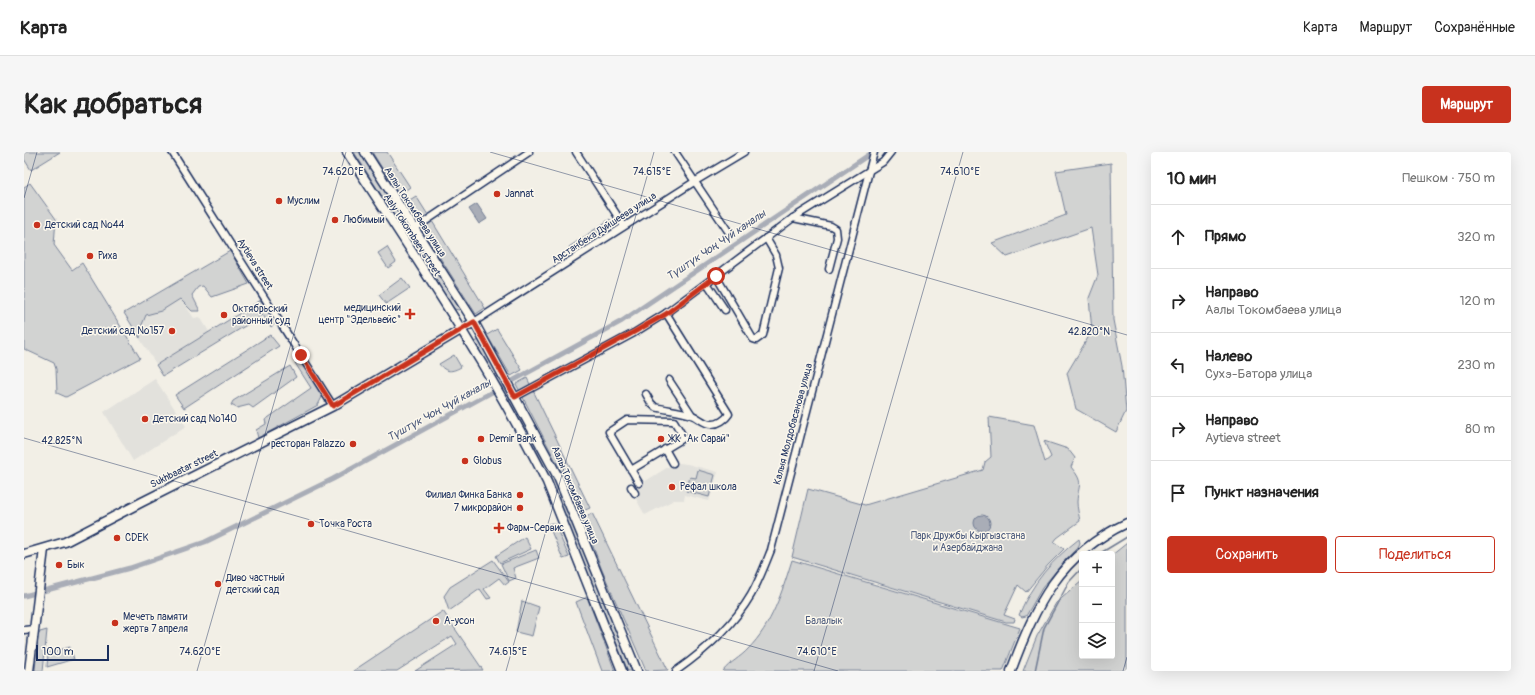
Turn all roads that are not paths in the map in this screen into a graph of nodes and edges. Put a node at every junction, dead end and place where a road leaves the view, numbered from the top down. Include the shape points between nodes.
1 (172, 152) edge
2 (347, 152) edge
3 (365, 152) edge
4 (529, 152) edge
5 (576, 152) edge
6 (675, 152) edge
7 (744, 152) edge
8 (891, 152) edge
9 (874, 154) edge
10 (870, 170) junction
11 (694, 182) junction
12 (793, 218) junction
13 (624, 226) junction
14 (414, 229) junction
15 (730, 234) dead end
16 (766, 238) junction
17 (830, 269) dead end
18 (716, 276) junction
19 (707, 283) junction
20 (725, 310) dead end
21 (666, 314) junction
22 (474, 322) junction
23 (461, 328) junction
24 (669, 380) dead end
25 (646, 394) dead end
26 (514, 395) junction
27 (333, 406) junction
28 (692, 415) junction
29 (665, 449) junction
30 (673, 463) dead end
31 (631, 470) junction
32 (638, 482) dead end
33 (631, 487) dead end
34 (635, 493) dead end
35 (1127, 524) edge
36 (44, 549) junction
37 (24, 554) edge
38 (34, 629) junction
39 (24, 630) edge
40 (29, 671) edge
41 (622, 671) edge
42 (637, 671) edge
43 (676, 671) edge
44 (1012, 671) edge

1 - 27 street, Aytieva street
2 - 23 main road, Aaly Tokombaev street
3 - 14 main road, Аалы Токомбаева улица
4 - 14 street
5 - 13 street
6 - 11 street
7 - 11 street, Арстанбека Дуйшеева улица
8 - 10 street via 883,162
9 - 10 street, Калыя Молдобасанова улица
10 - 12 street
10 - 43 street, Калыя Молдобасанова улица via 769,555 751,595 736,617 713,642
11 - 13 street, Арстанбека Дуйшеева улица
11 - 15 street
12 - 16 street
12 - 17 street via 836,229 837,238
13 - 22 street, Арстанбека Дуйшеева улица
14 - 22 main road, Аалы Токомбаева улица
16 - 18 street
16 - 18 street via 776,255 779,268 763,335 759,339 753,339
18 - 19 street
19 - 20 street
19 - 21 street
21 - 26 street
21 - 28 street via 729,414 727,418 714,425
22 - 23 main road, Sukhbaatar street
22 - 26 main road, Аалы Токомбаева улица
23 - 27 main road, Sukhbaatar street
23 - 41 main road, Аалы Токомбаева улица via 547,482
24 - 28 street
25 - 28 street via 655,406
26 - 42 main road, Аалы Токомбаева улица via 558,477
27 - 36 main road, Sukhbaatar street via 65,542
29 - 30 street
29 - 31 street
29 - 31 street via 684,438 674,421 627,420 609,432
31 - 32 street
33 - 34 street
35 - 44 main road via 1083,550 1052,584 1037,609
36 - 37 main road, Sukhbaatar street
36 - 38 main road
38 - 39 street
38 - 40 main road

